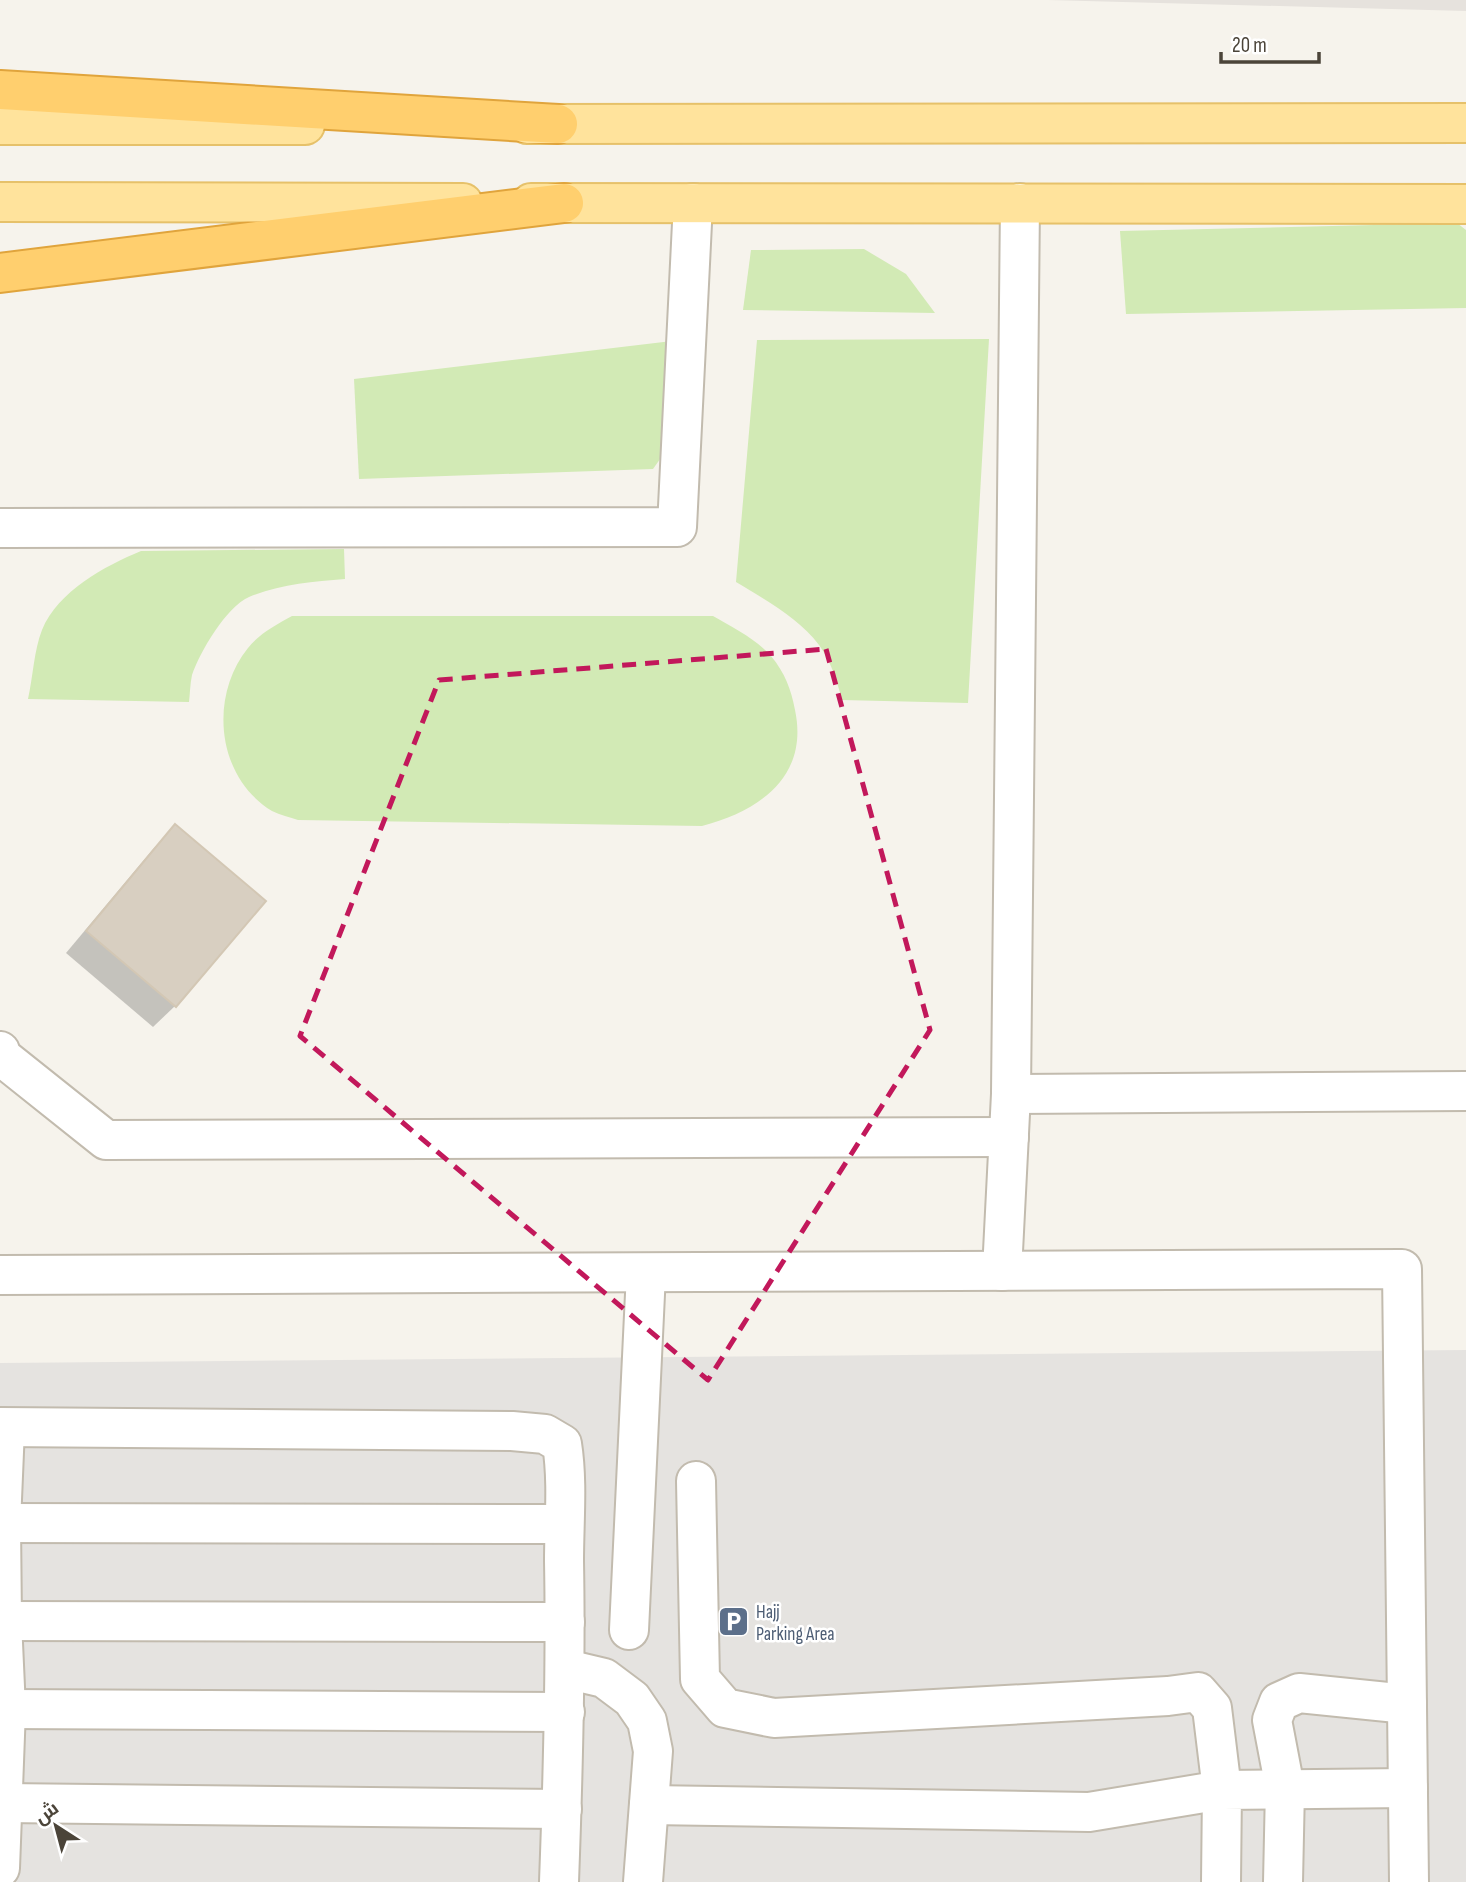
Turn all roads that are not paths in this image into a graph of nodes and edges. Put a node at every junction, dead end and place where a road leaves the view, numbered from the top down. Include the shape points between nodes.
1 (0, 90) edge
2 (1466, 123) edge
3 (558, 124) junction
4 (0, 125) edge
5 (0, 202) edge
6 (564, 203) junction
7 (693, 203) junction
8 (1020, 203) junction
9 (1466, 204) edge
10 (0, 273) edge
11 (0, 528) edge
12 (0, 1051) edge
13 (1466, 1091) edge
14 (1011, 1094) junction
15 (1009, 1137) junction
16 (1002, 1271) junction
17 (646, 1273) junction
18 (0, 1275) edge
19 (2, 1428) edge
20 (696, 1481) dead end
21 (1, 1523) edge
22 (564, 1524) junction
23 (2, 1621) junction
24 (565, 1622) junction
25 (629, 1630) dead end
26 (566, 1669) junction
27 (1407, 1704) junction
28 (6, 1709) junction
29 (565, 1712) junction
30 (1285, 1788) junction
31 (1408, 1788) junction
32 (1222, 1790) junction
33 (3, 1803) junction
34 (649, 1805) junction
35 (562, 1809) junction
36 (0, 1868) edge
37 (559, 1882) edge
38 (643, 1882) edge
39 (1221, 1882) edge
40 (1283, 1882) edge
41 (1409, 1882) edge

1 - 3 highway
2 - 3 main road
3 - 4 main road
5 - 6 main road
6 - 7 main road
6 - 10 highway
7 - 8 main road
7 - 11 street via 677,527
8 - 9 main road
8 - 14 street
12 - 15 street via 106,1140
13 - 14 street
14 - 15 street
15 - 16 street
16 - 17 street
16 - 27 street via 1402,1269
17 - 18 street
17 - 25 street
19 - 21 street
19 - 22 street via 545,1434 562,1444
20 - 32 street via 700,1679 725,1708 774,1718 1198,1692 1212,1708
21 - 22 street
21 - 23 street
22 - 24 street
23 - 24 street
23 - 28 street
24 - 26 street
26 - 29 street
26 - 34 street via 604,1678 632,1699 647,1721 653,1751
27 - 30 street via 1299,1693 1279,1702 1272,1720
27 - 31 street
28 - 29 street
28 - 33 street
29 - 35 street
30 - 31 street
30 - 32 street
30 - 40 street
31 - 41 street
32 - 34 street via 1089,1812
32 - 39 street
33 - 35 street
33 - 36 street
34 - 38 street
35 - 37 street

